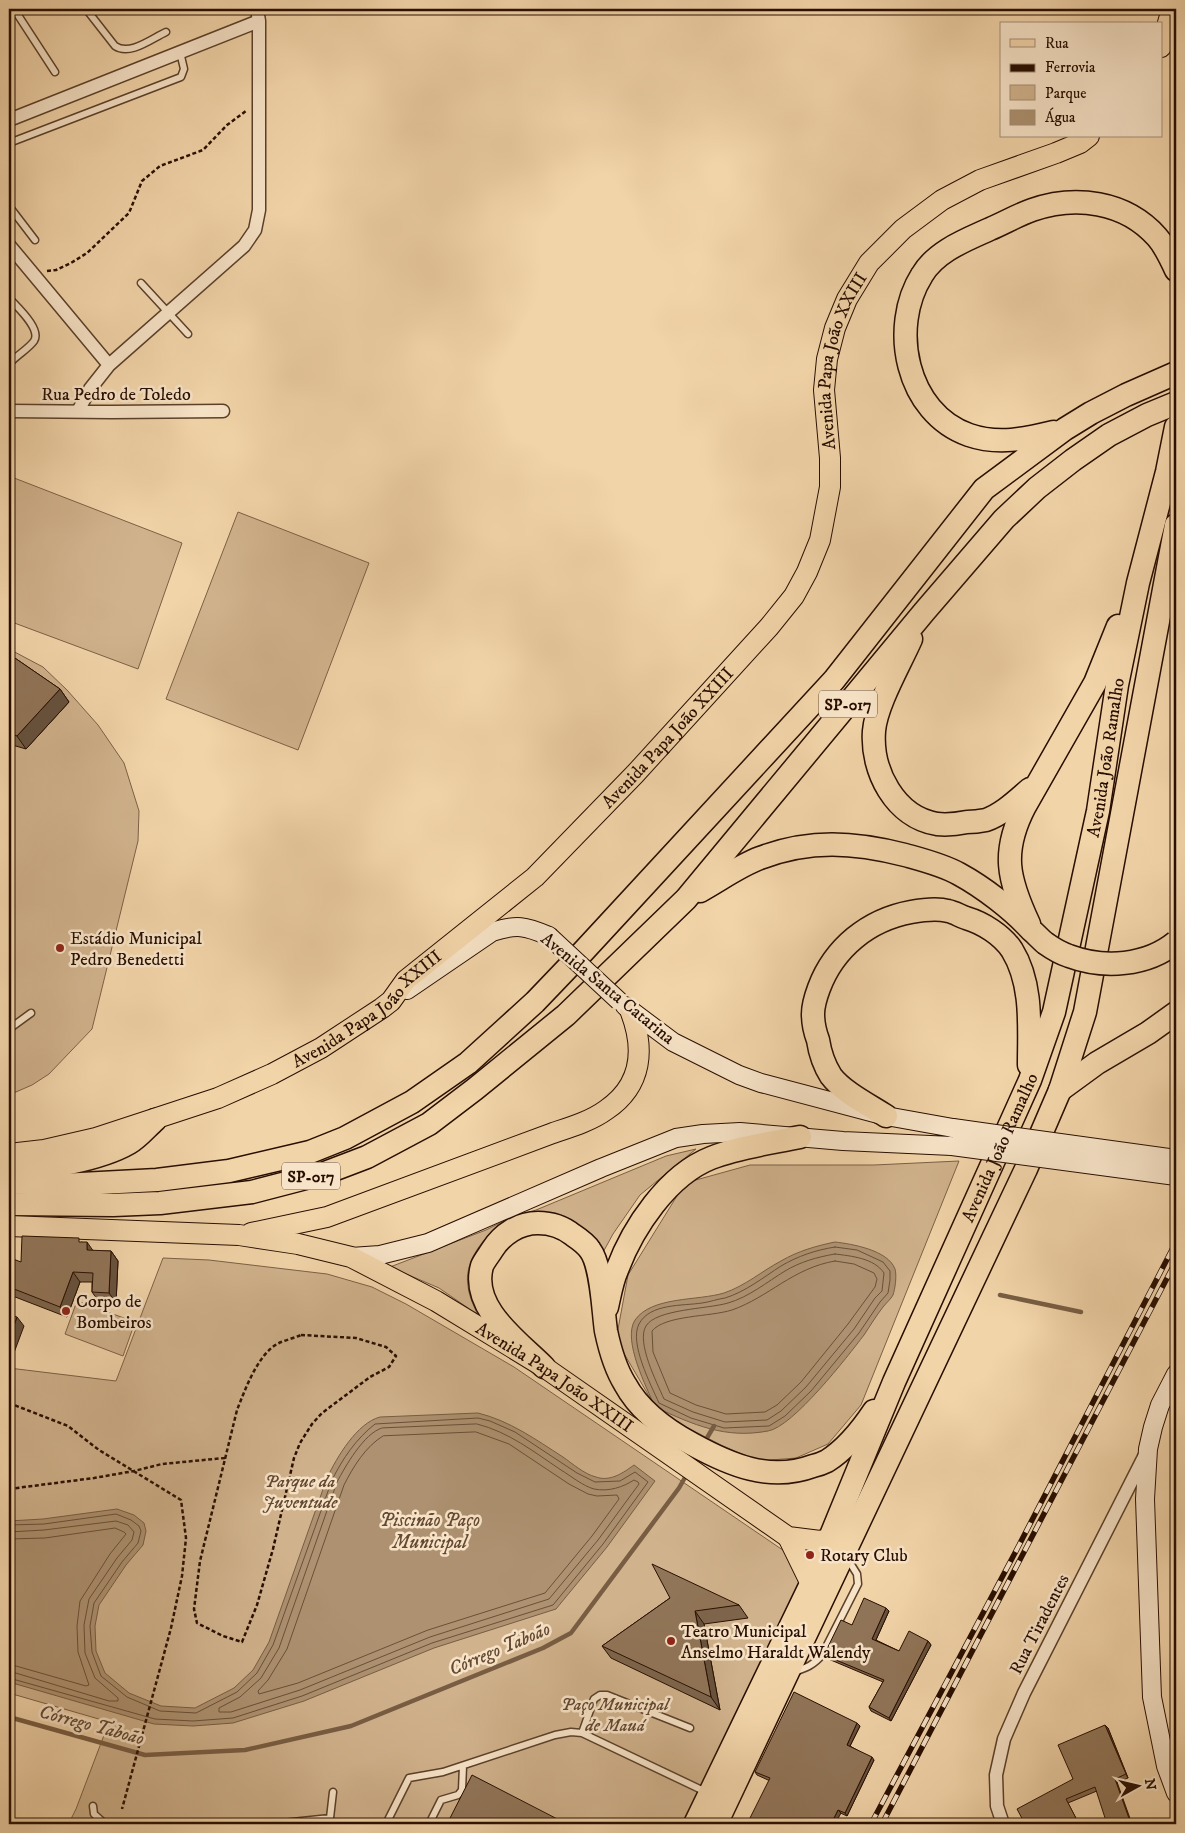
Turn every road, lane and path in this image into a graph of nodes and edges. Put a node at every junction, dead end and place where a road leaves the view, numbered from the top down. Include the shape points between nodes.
1 (14, 9) edge
2 (86, 9) edge
3 (1172, 9) edge
4 (258, 15) edge
5 (166, 32) dead end
6 (1162, 43) edge
7 (180, 52) junction
8 (55, 72) dead end
9 (258, 102) junction
10 (9, 120) edge
11 (1086, 138) edge
12 (9, 144) edge
13 (9, 206) edge
14 (35, 240) dead end
15 (9, 245) edge
16 (1176, 270) edge
17 (33, 272) junction
18 (141, 283) dead end
19 (9, 298) edge
20 (168, 312) junction
21 (188, 334) dead end
22 (9, 361) edge
23 (109, 365) junction
24 (1176, 374) edge
25 (1176, 403) edge
26 (9, 411) edge
27 (78, 411) junction
28 (224, 411) dead end
29 (1176, 427) edge
30 (1065, 429) junction
31 (1176, 525) edge
32 (1138, 583) junction
33 (924, 612) junction
34 (1039, 782) junction
35 (686, 899) junction
36 (1038, 936) junction
37 (1176, 942) edge
38 (391, 1000) junction
39 (625, 1005) junction
40 (31, 1013) dead end
41 (1176, 1013) edge
42 (9, 1029) edge
43 (1030, 1080) junction
44 (1060, 1090) junction
45 (886, 1116) junction
46 (155, 1120) junction
47 (800, 1137) junction
48 (9, 1154) edge
49 (1176, 1159) edge
50 (9, 1172) edge
51 (1176, 1176) edge
52 (9, 1182) edge
53 (9, 1204) edge
54 (9, 1226) edge
55 (240, 1236) junction
56 (351, 1257) junction
57 (605, 1315) junction
58 (544, 1367) junction
59 (1176, 1374) edge
60 (894, 1382) junction
61 (9, 1403) edge
62 (665, 1440) junction
63 (1148, 1449) junction
64 (225, 1458) junction
65 (134, 1471) junction
66 (9, 1489) edge
67 (788, 1537) junction
68 (843, 1542) junction
69 (811, 1584) junction
70 (690, 1728) dead end
71 (582, 1733) junction
72 (463, 1766) junction
73 (333, 1792) dead end
74 (1176, 1793) edge
75 (710, 1794) junction
76 (93, 1806) dead end
77 (122, 1809) dead end
78 (329, 1821) edge
79 (111, 1824) edge
80 (273, 1824) edge
81 (386, 1824) edge
82 (429, 1824) edge
83 (695, 1824) edge
84 (716, 1824) edge
85 (1003, 1824) edge

1 - 8 lane
2 - 5 lane via 121,50 128,50
3 - 6 main road
4 - 7 street
4 - 9 street
7 - 10 street
7 - 12 lane via 184,69 181,77
9 - 17 path via 227,125 203,150 160,166 142,181 129,213 87,253 56,270
9 - 20 street via 259,210 255,230 244,246
11 - 38 main road, Avenida Papa João XXIII via 1056,153 980,180 942,200 903,229 869,262 844,306 827,359 824,390 830,487 820,540 794,596 634,774 535,877 406,980
13 - 14 lane
15 - 17 street
16 - 30 highway via 1157,237 1136,218 1112,206 1074,202 1032,210 958,243 934,260 922,274 910,298 906,322 911,374 925,403 943,422 968,435 1000,442
17 - 23 street
18 - 20 lane
19 - 22 lane via 36,332 35,340
20 - 21 lane
20 - 23 street
23 - 27 street
24 - 30 highway, SP-017
25 - 33 highway, SP-017 via 1102,440 1037,488 1004,519
26 - 27 street, Rua Pedro de Toledo
27 - 28 street, Rua Pedro de Toledo
29 - 32 highway, Avenida João Ramalho
30 - 52 highway, SP-017 via 984,489 834,680 535,1002 468,1063 412,1102 345,1138 310,1152 229,1171 157,1180 62,1185
31 - 44 highway, Avenida João Ramalho via 1086,1012
32 - 34 highway via 1095,683
32 - 43 highway, Avenida João Ramalho via 1078,906 1054,1012
33 - 34 highway via 881,705 874,730 874,755 882,780 910,814 937,824 987,820
33 - 35 highway, SP-017
34 - 36 highway via 1017,822 1009,856 1014,892
35 - 36 highway via 759,858 824,843 855,845 924,860 959,874 994,898
35 - 53 highway, SP-017 via 566,1015 429,1124 367,1158 252,1192 160,1203
36 - 37 highway, bridge via 1068,956 1094,963 1120,964 1146,958
38 - 39 main road, Avenida Santa Catarina, bridge via 492,932 523,927 549,936
38 - 46 main road, Avenida Papa João XXIII via 322,1048 272,1074 218,1098
39 - 45 main road, Avenida Santa Catarina via 673,1042 739,1075
39 - 55 main road via 637,1028 638,1067 628,1089 606,1111 327,1217
40 - 42 lane
41 - 44 highway
43 - 45 highway via 1028,1001 1024,976 1011,949 977,921 948,911 921,910 898,914 855,936 830,964 813,1012 822,1057 830,1075 839,1085
43 - 60 highway, Avenida João Ramalho
44 - 68 highway, Avenida João Ramalho via 1026,1170
45 - 49 main road, Avenida Santa Catarina, bridge
46 - 48 main road, Avenida Papa João XXIII via 96,1138
46 - 50 highway via 130,1143 102,1154 48,1167
47 - 51 main road, bridge via 952,1146
47 - 56 main road via 724,1132 676,1138 428,1242 380,1255
47 - 57 highway via 711,1158 680,1175 667,1187 634,1234 617,1270
54 - 55 main road, Avenida Papa João XXIII
55 - 56 main road, Avenida Papa João XXIII via 298,1244
56 - 58 main road, Avenida Papa João XXIII via 436,1301
57 - 58 highway via 597,1265 582,1242 558,1226 546,1223 529,1223 512,1229 496,1244 482,1266 480,1285 484,1302 494,1318
57 - 62 highway via 616,1367
58 - 62 main road, Avenida Papa João XXIII
59 - 63 main road via 1160,1405
60 - 62 highway via 849,1443 827,1461 800,1471 773,1473 748,1469
60 - 68 highway, Avenida João Ramalho
61 - 65 path via 68,1426
62 - 67 main road, Avenida Papa João XXIII via 716,1488
63 - 74 main road via 1145,1498 1152,1697 1166,1766
63 - 85 street, Rua Tiradentes via 1004,1738 996,1775 997,1806
64 - 64 path via 245,1390 260,1361 277,1344 301,1335 356,1338 386,1347 396,1356 389,1367 322,1412 300,1443 257,1605 242,1642 197,1623 194,1610 200,1561
64 - 65 path via 162,1464
65 - 66 path
65 - 77 path via 180,1500 186,1538 174,1611
67 - 68 main road, Avenida Papa João XXIII
67 - 69 main road, Avenida Papa João XXIII
68 - 69 highway, Avenida João Ramalho
68 - 84 highway, Avenida João Ramalho via 788,1673
69 - 75 highway, Avenida João Ramalho
70 - 71 lane via 600,1694 594,1699
71 - 72 lane via 555,1735
71 - 75 lane
72 - 81 lane via 409,1778
72 - 82 lane via 462,1790 458,1795 441,1800
73 - 78 lane
75 - 83 highway, Avenida João Ramalho
76 - 79 lane via 94,1814
78 - 80 lane

